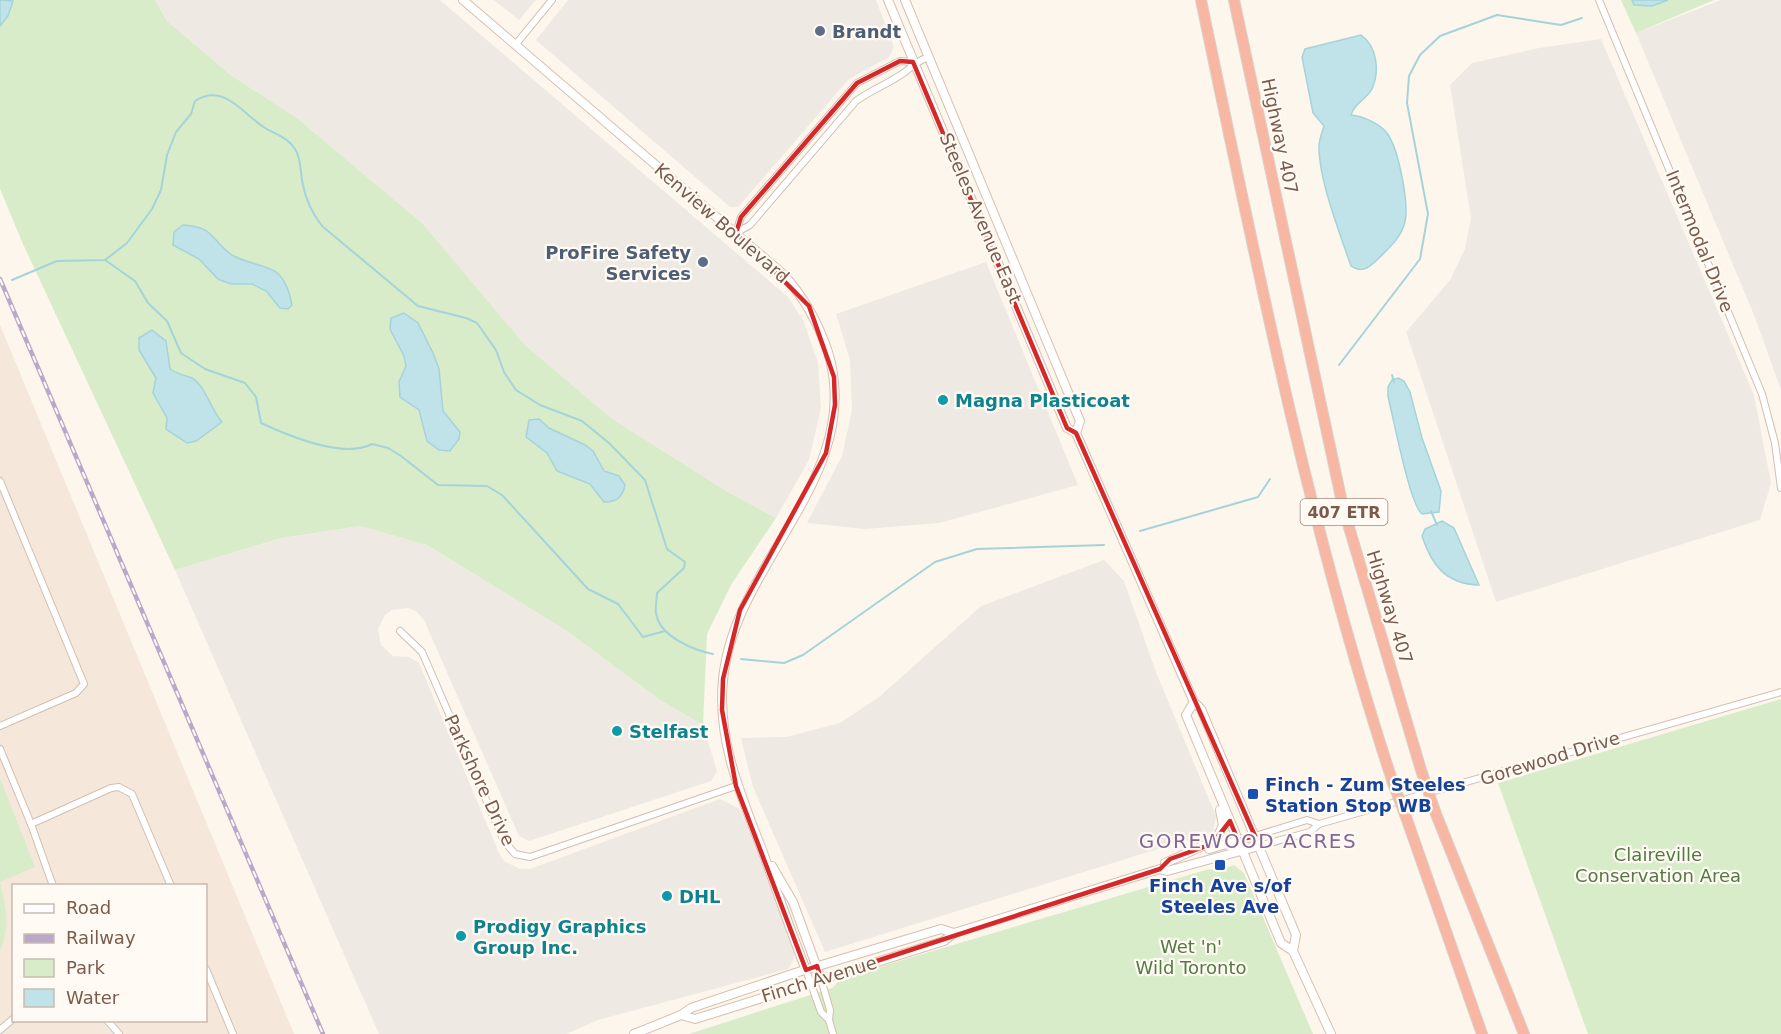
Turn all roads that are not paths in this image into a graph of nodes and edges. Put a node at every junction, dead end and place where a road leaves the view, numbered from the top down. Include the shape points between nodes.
1 (463, 0) edge
2 (552, 0) edge
3 (888, 0) edge
4 (905, 0) edge
5 (1201, 0) edge
6 (1234, 0) edge
7 (1599, 0) edge
8 (516, 44) junction
9 (928, 57) junction
10 (914, 62) junction
11 (827, 115) junction
12 (837, 124) junction
13 (736, 233) junction
14 (1076, 433) junction
15 (0, 481) edge
16 (1781, 488) edge
17 (400, 631) dead end
18 (1781, 692) edge
19 (1194, 702) junction
20 (0, 726) edge
21 (0, 749) edge
22 (1215, 784) junction
23 (736, 786) junction
24 (31, 824) junction
25 (1319, 824) junction
26 (1255, 836) junction
27 (1238, 840) junction
28 (1259, 846) junction
29 (762, 850) junction
30 (1242, 850) junction
31 (1163, 866) junction
32 (53, 884) edge
33 (171, 884) edge
34 (954, 933) junction
35 (1293, 951) junction
36 (817, 966) junction
37 (806, 969) junction
38 (207, 971) edge
39 (821, 979) junction
40 (811, 982) junction
41 (681, 1015) junction
42 (12, 1020) edge
43 (829, 1020) junction
44 (109, 1022) edge
45 (0, 1030) edge
46 (119, 1034) edge
47 (233, 1034) edge
48 (634, 1034) edge
49 (833, 1034) edge
50 (1331, 1034) edge
51 (1482, 1034) edge
52 (1524, 1034) edge

1 - 8 main road, Kenview Boulevard
2 - 8 street
3 - 10 main road, Steeles Avenue East
4 - 9 main road, Steeles Avenue East
5 - 51 highway, 407 ETR, bridge via 1263,291 1328,567 1393,783
6 - 52 highway, Highway 407 / 407 ETR, bridge via 1343,507 1436,814
7 - 16 street, Intermodal Drive via 1762,394 1775,443
8 - 13 main road, Kenview Boulevard
9 - 10 street
9 - 14 main road, Steeles Avenue East via 1080,421
10 - 11 street via 900,61 856,83
10 - 12 street via 856,101
10 - 14 main road, Steeles Avenue East via 1067,428
11 - 12 street
11 - 13 street via 741,216
12 - 13 street via 750,225
13 - 23 main road, Kenview Boulevard via 783,274 809,306 829,357 835,405 832,429 817,473 740,610 729,646 722,710
14 - 19 main road, Steeles Avenue East
15 - 20 street via 84,684 75,693
17 - 23 street, Parkshore Drive via 422,652 506,844 515,854 530,856 551,850
18 - 25 street, Gorewood Drive
19 - 22 main road, Steeles Avenue East via 1186,715
19 - 26 main road, Steeles Avenue East via 1201,709
21 - 24 street
22 - 27 main road, Steeles Avenue East
22 - 31 main road via 1214,796 1223,821 1219,836 1212,844
23 - 29 main road, Kenview Boulevard
24 - 32 street
24 - 33 street via 111,788 127,790
25 - 26 street, Gorewood Drive via 1307,820
25 - 28 street, Gorewood Drive via 1310,832
26 - 27 main road, Finch Avenue
26 - 28 main road, Steeles Avenue East
27 - 30 main road, Steeles Avenue East
27 - 31 main road, Finch Avenue
28 - 30 main road, Finch Avenue
28 - 35 main road, Steeles Avenue East via 1296,935
29 - 36 main road, Kenview Boulevard via 794,902
29 - 37 main road, Kenview Boulevard
30 - 31 main road, Finch Avenue via 1167,871
30 - 35 main road, Steeles Avenue East via 1281,942
31 - 34 main road, Finch Avenue
34 - 36 main road, Finch Avenue via 941,929
34 - 39 main road, Finch Avenue via 944,941
35 - 50 main road, Steeles Avenue East
36 - 37 main road, Finch Avenue
36 - 39 main road, Kenview Boulevard
37 - 40 street
37 - 41 main road, Finch Avenue via 691,1008
38 - 47 street
39 - 40 main road, Finch Avenue
39 - 43 street
40 - 41 main road, Finch Avenue via 695,1018
40 - 43 street via 821,1012
41 - 48 main road, Finch Avenue
42 - 45 street
43 - 49 street
44 - 46 street

